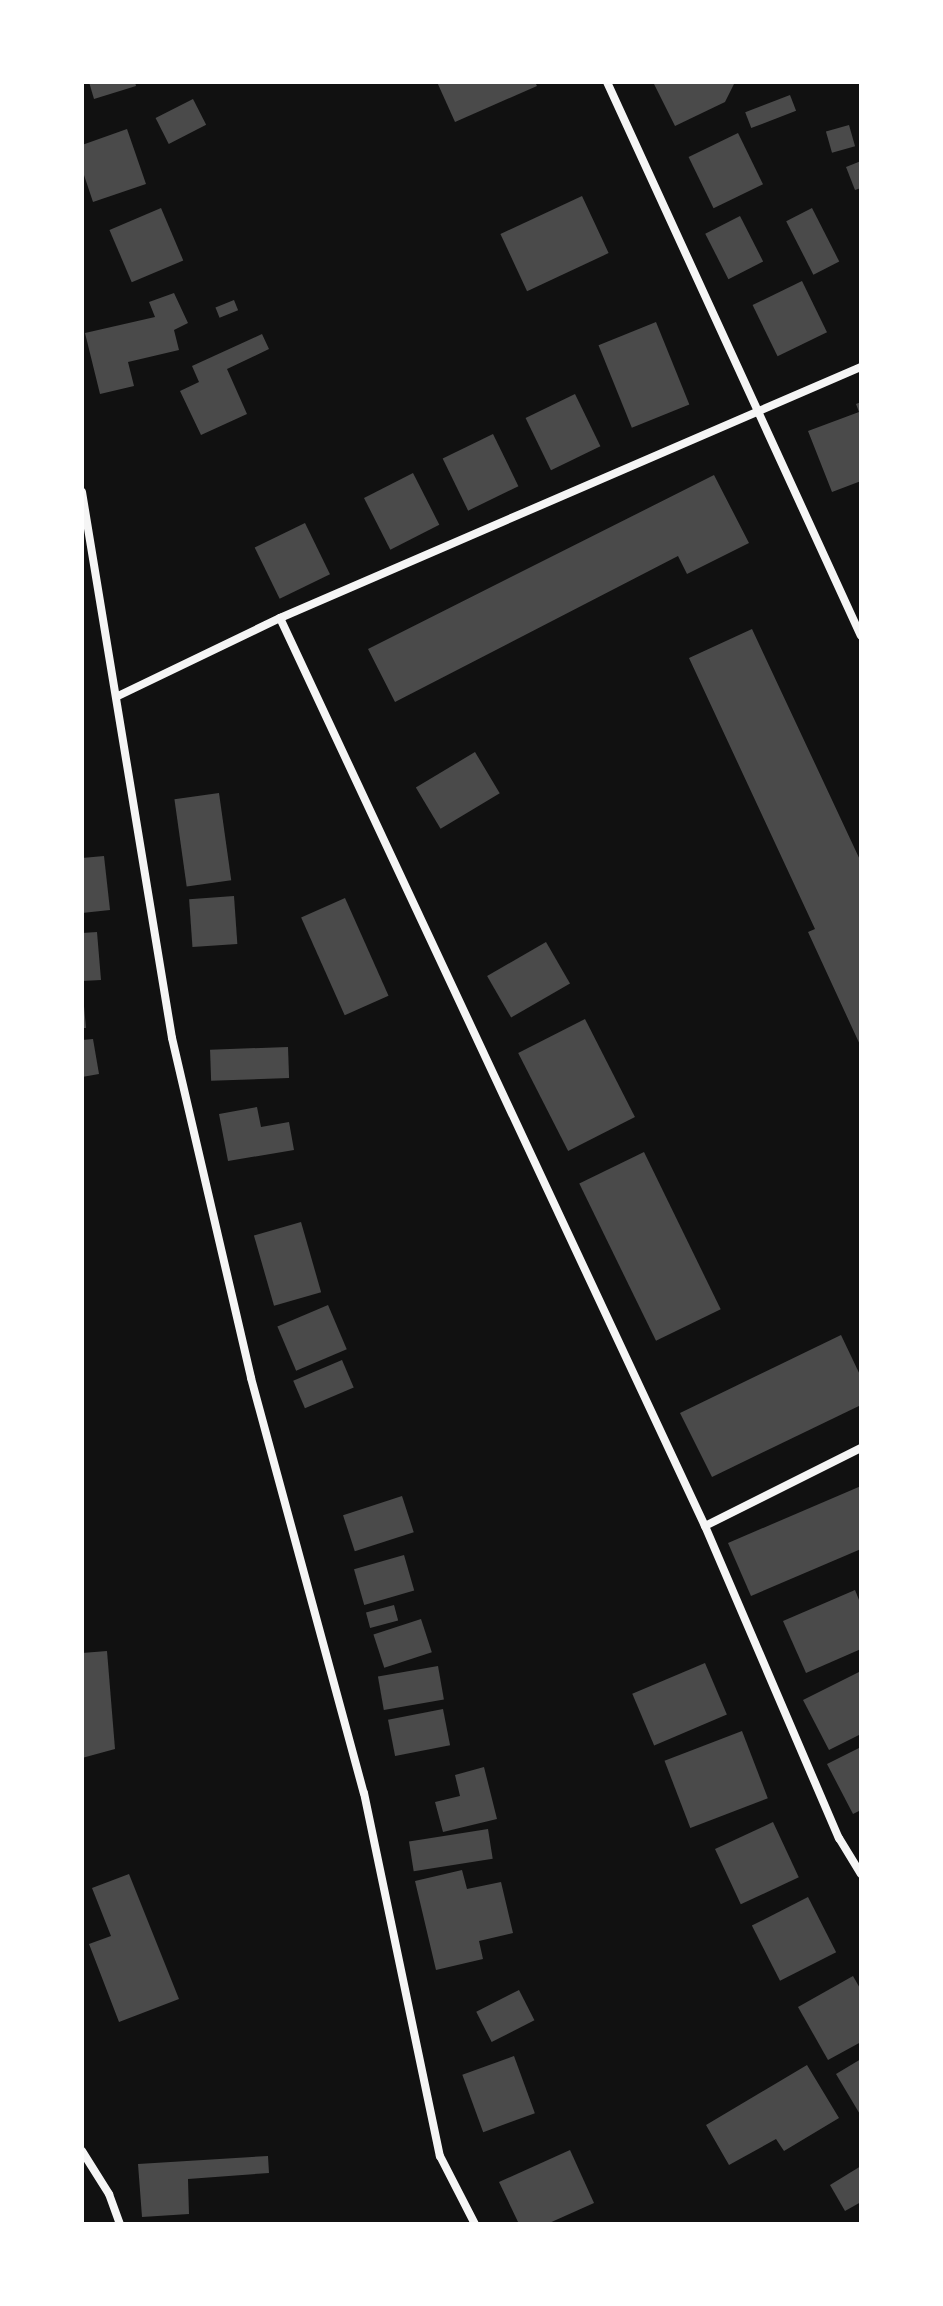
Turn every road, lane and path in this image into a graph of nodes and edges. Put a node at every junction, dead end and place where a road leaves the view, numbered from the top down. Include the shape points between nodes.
1 (607, 82) edge
2 (861, 367) edge
3 (757, 416) junction
4 (82, 492) edge
5 (280, 618) junction
6 (861, 636) edge
7 (118, 696) junction
8 (861, 1448) edge
9 (705, 1526) junction
10 (861, 1874) edge
11 (82, 2151) edge
12 (120, 2224) edge
13 (475, 2224) edge

1 - 3 street
2 - 3 street
3 - 5 street
3 - 6 street
4 - 7 street
5 - 7 street
5 - 9 street
7 - 13 street via 186,1100 251,1378 364,1793 440,2156
8 - 9 street
9 - 10 street via 839,1838
11 - 12 street via 109,2194

